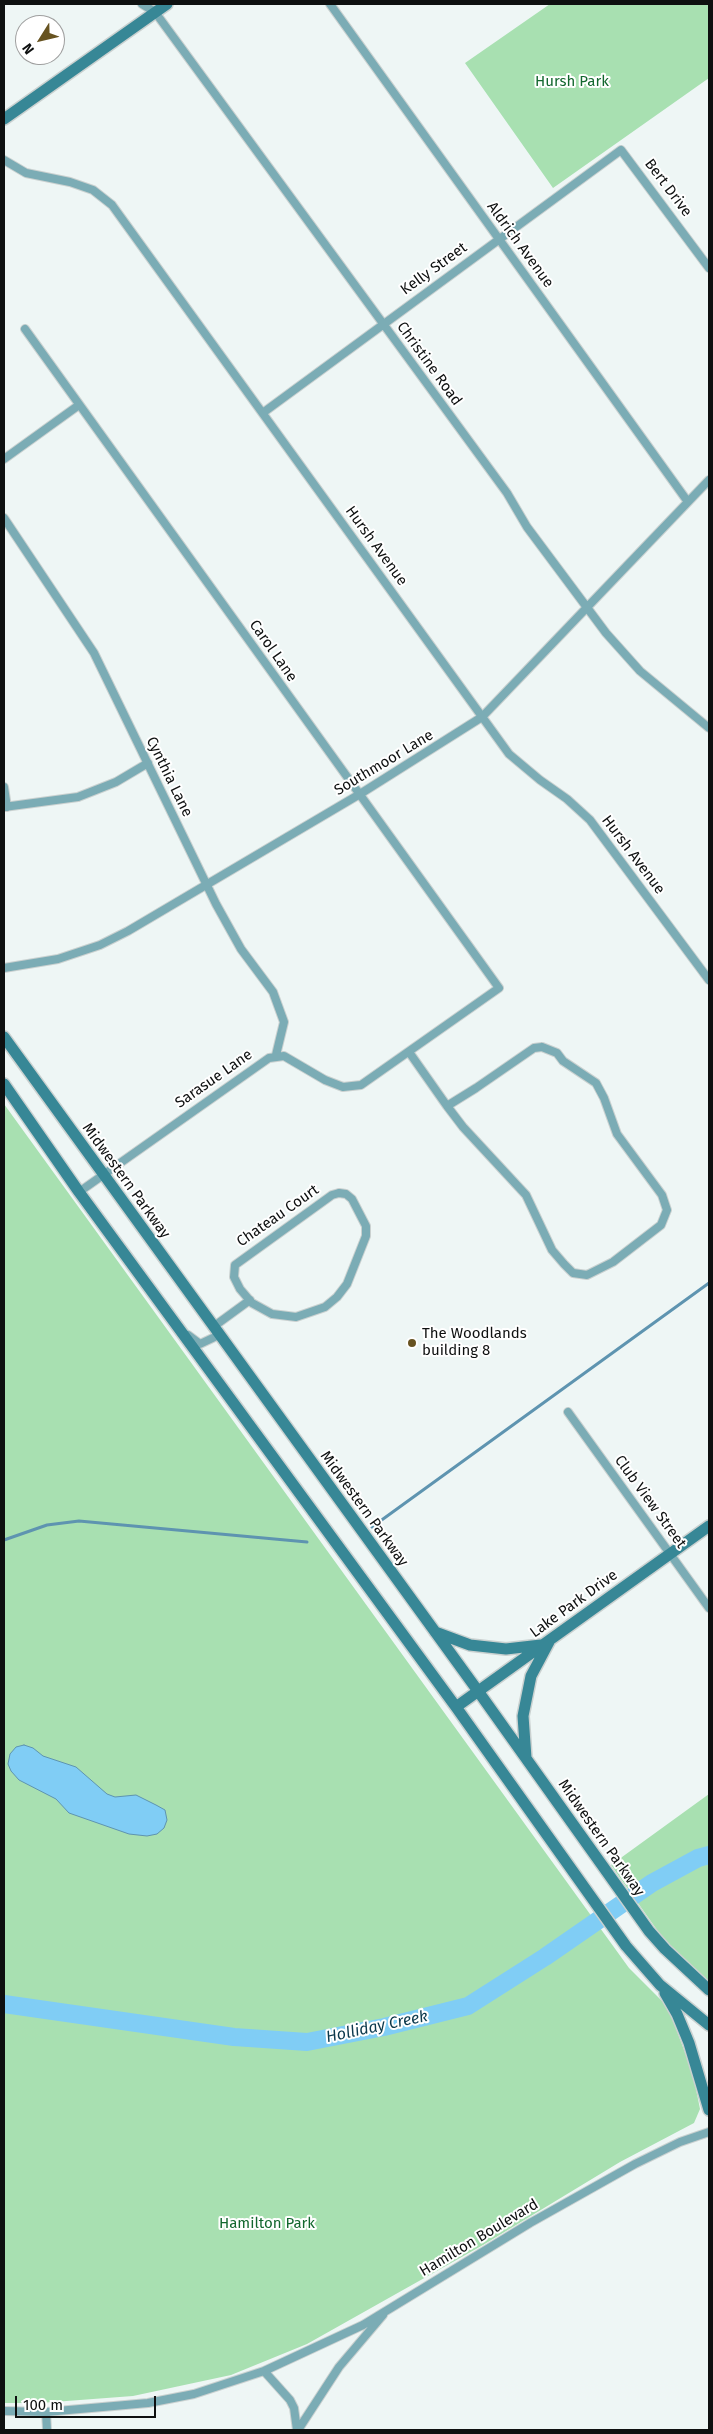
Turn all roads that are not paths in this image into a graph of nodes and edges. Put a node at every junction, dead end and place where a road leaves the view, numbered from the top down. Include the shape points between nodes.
1 (142, 4) edge
2 (167, 4) edge
3 (330, 4) edge
4 (156, 12) junction
5 (4, 119) edge
6 (622, 150) joint
7 (4, 160) edge
8 (499, 239) junction
9 (709, 268) edge
10 (382, 324) junction
11 (26, 329) dead end
12 (79, 405) junction
13 (264, 412) junction
14 (4, 459) edge
15 (709, 480) edge
16 (688, 502) junction
17 (4, 518) edge
18 (587, 608) junction
19 (482, 717) junction
20 (709, 728) edge
21 (148, 763) junction
22 (4, 787) edge
23 (360, 794) junction
24 (6, 807) edge
25 (207, 886) junction
26 (4, 968) edge
27 (709, 980) edge
28 (499, 988) joint
29 (4, 1037) edge
30 (409, 1052) junction
31 (276, 1055) junction
32 (4, 1084) edge
33 (446, 1106) junction
34 (102, 1175) junction
35 (79, 1192) junction
36 (158, 1299) junction
37 (250, 1300) junction
38 (216, 1331) junction
39 (568, 1412) dead end
40 (709, 1526) edge
41 (670, 1554) junction
42 (709, 1608) edge
43 (435, 1632) junction
44 (547, 1642) junction
45 (478, 1691) junction
46 (456, 1707) junction
47 (526, 1758) junction
48 (660, 1986) junction
49 (709, 1990) edge
50 (709, 2025) edge
51 (709, 2110) edge
52 (709, 2132) edge
53 (387, 2309) junction
54 (264, 2371) junction
55 (4, 2411) edge
56 (46, 2412) junction
57 (47, 2430) edge
58 (298, 2430) edge

1 - 4 street, Christine Road
2 - 4 main road
3 - 8 street, Aldrich Avenue
4 - 5 main road
4 - 10 street, Christine Road
6 - 8 street, Kelly Street
6 - 9 street, Bert Drive
7 - 13 street, Hursh Avenue via 26,172 93,190 112,205
8 - 10 street, Kelly Street
8 - 16 street, Aldrich Avenue
10 - 13 street, Kelly Street
10 - 18 street, Christine Road
11 - 12 street, Carol Lane
12 - 14 street
12 - 23 street, Carol Lane
13 - 19 street, Hursh Avenue
15 - 16 street, Southmoor Lane
16 - 18 street, Southmoor Lane
17 - 21 street, Cynthia Lane via 94,653
18 - 19 street, Southmoor Lane
18 - 20 street, Christine Road via 640,671
19 - 23 street, Southmoor Lane
19 - 27 street, Hursh Avenue via 519,764 590,820
21 - 24 street via 116,782 78,797
21 - 25 street, Cynthia Lane
22 - 24 street
23 - 25 street, Southmoor Lane
23 - 28 street, Carol Lane
25 - 26 street, Southmoor Lane via 100,945 58,960
25 - 31 street, Cynthia Lane via 230,931 273,992 280,1008 284,1022
28 - 30 street, Sarasue Lane
29 - 34 main road, Midwestern Parkway
30 - 31 street, Sarasue Lane via 374,1078 353,1087 334,1084 292,1060
30 - 33 street
31 - 34 street, Sarasue Lane
32 - 35 main road
33 - 33 street via 526,1195 552,1250 573,1273 587,1275 600,1270 661,1225 666,1210 662,1196 617,1134 596,1083 550,1049 534,1048
34 - 35 street, Sarasue Lane
34 - 38 main road, Midwestern Parkway
35 - 36 main road
36 - 38 street via 200,1344
36 - 46 main road
37 - 37 street, Chateau Court via 272,1314 296,1317 325,1307 337,1297 347,1284 366,1236 366,1226 352,1199 339,1193 332,1195 240,1261 234,1277
37 - 38 street
38 - 43 main road, Midwestern Parkway
39 - 41 street, Club View Street
40 - 41 main road, Lake Park Drive
41 - 42 street, Club View Street
41 - 44 main road, Lake Park Drive
43 - 44 main road via 470,1645 506,1649
43 - 45 main road, Midwestern Parkway
44 - 45 main road, Lake Park Drive
44 - 47 main road via 532,1676 523,1716
45 - 46 main road, Lake Park Drive
45 - 47 main road, Midwestern Parkway
46 - 48 main road via 626,1946
47 - 49 main road, Midwestern Parkway via 649,1931
48 - 50 main road
48 - 51 main road via 689,2043
52 - 53 street, Hamilton Boulevard via 635,2164
53 - 54 street, Hamilton Boulevard via 332,2341
53 - 58 street via 339,2367
54 - 56 street, Hamilton Boulevard via 194,2394 148,2403
54 - 58 street via 290,2400
55 - 56 street, Hamilton Boulevard
56 - 57 street

